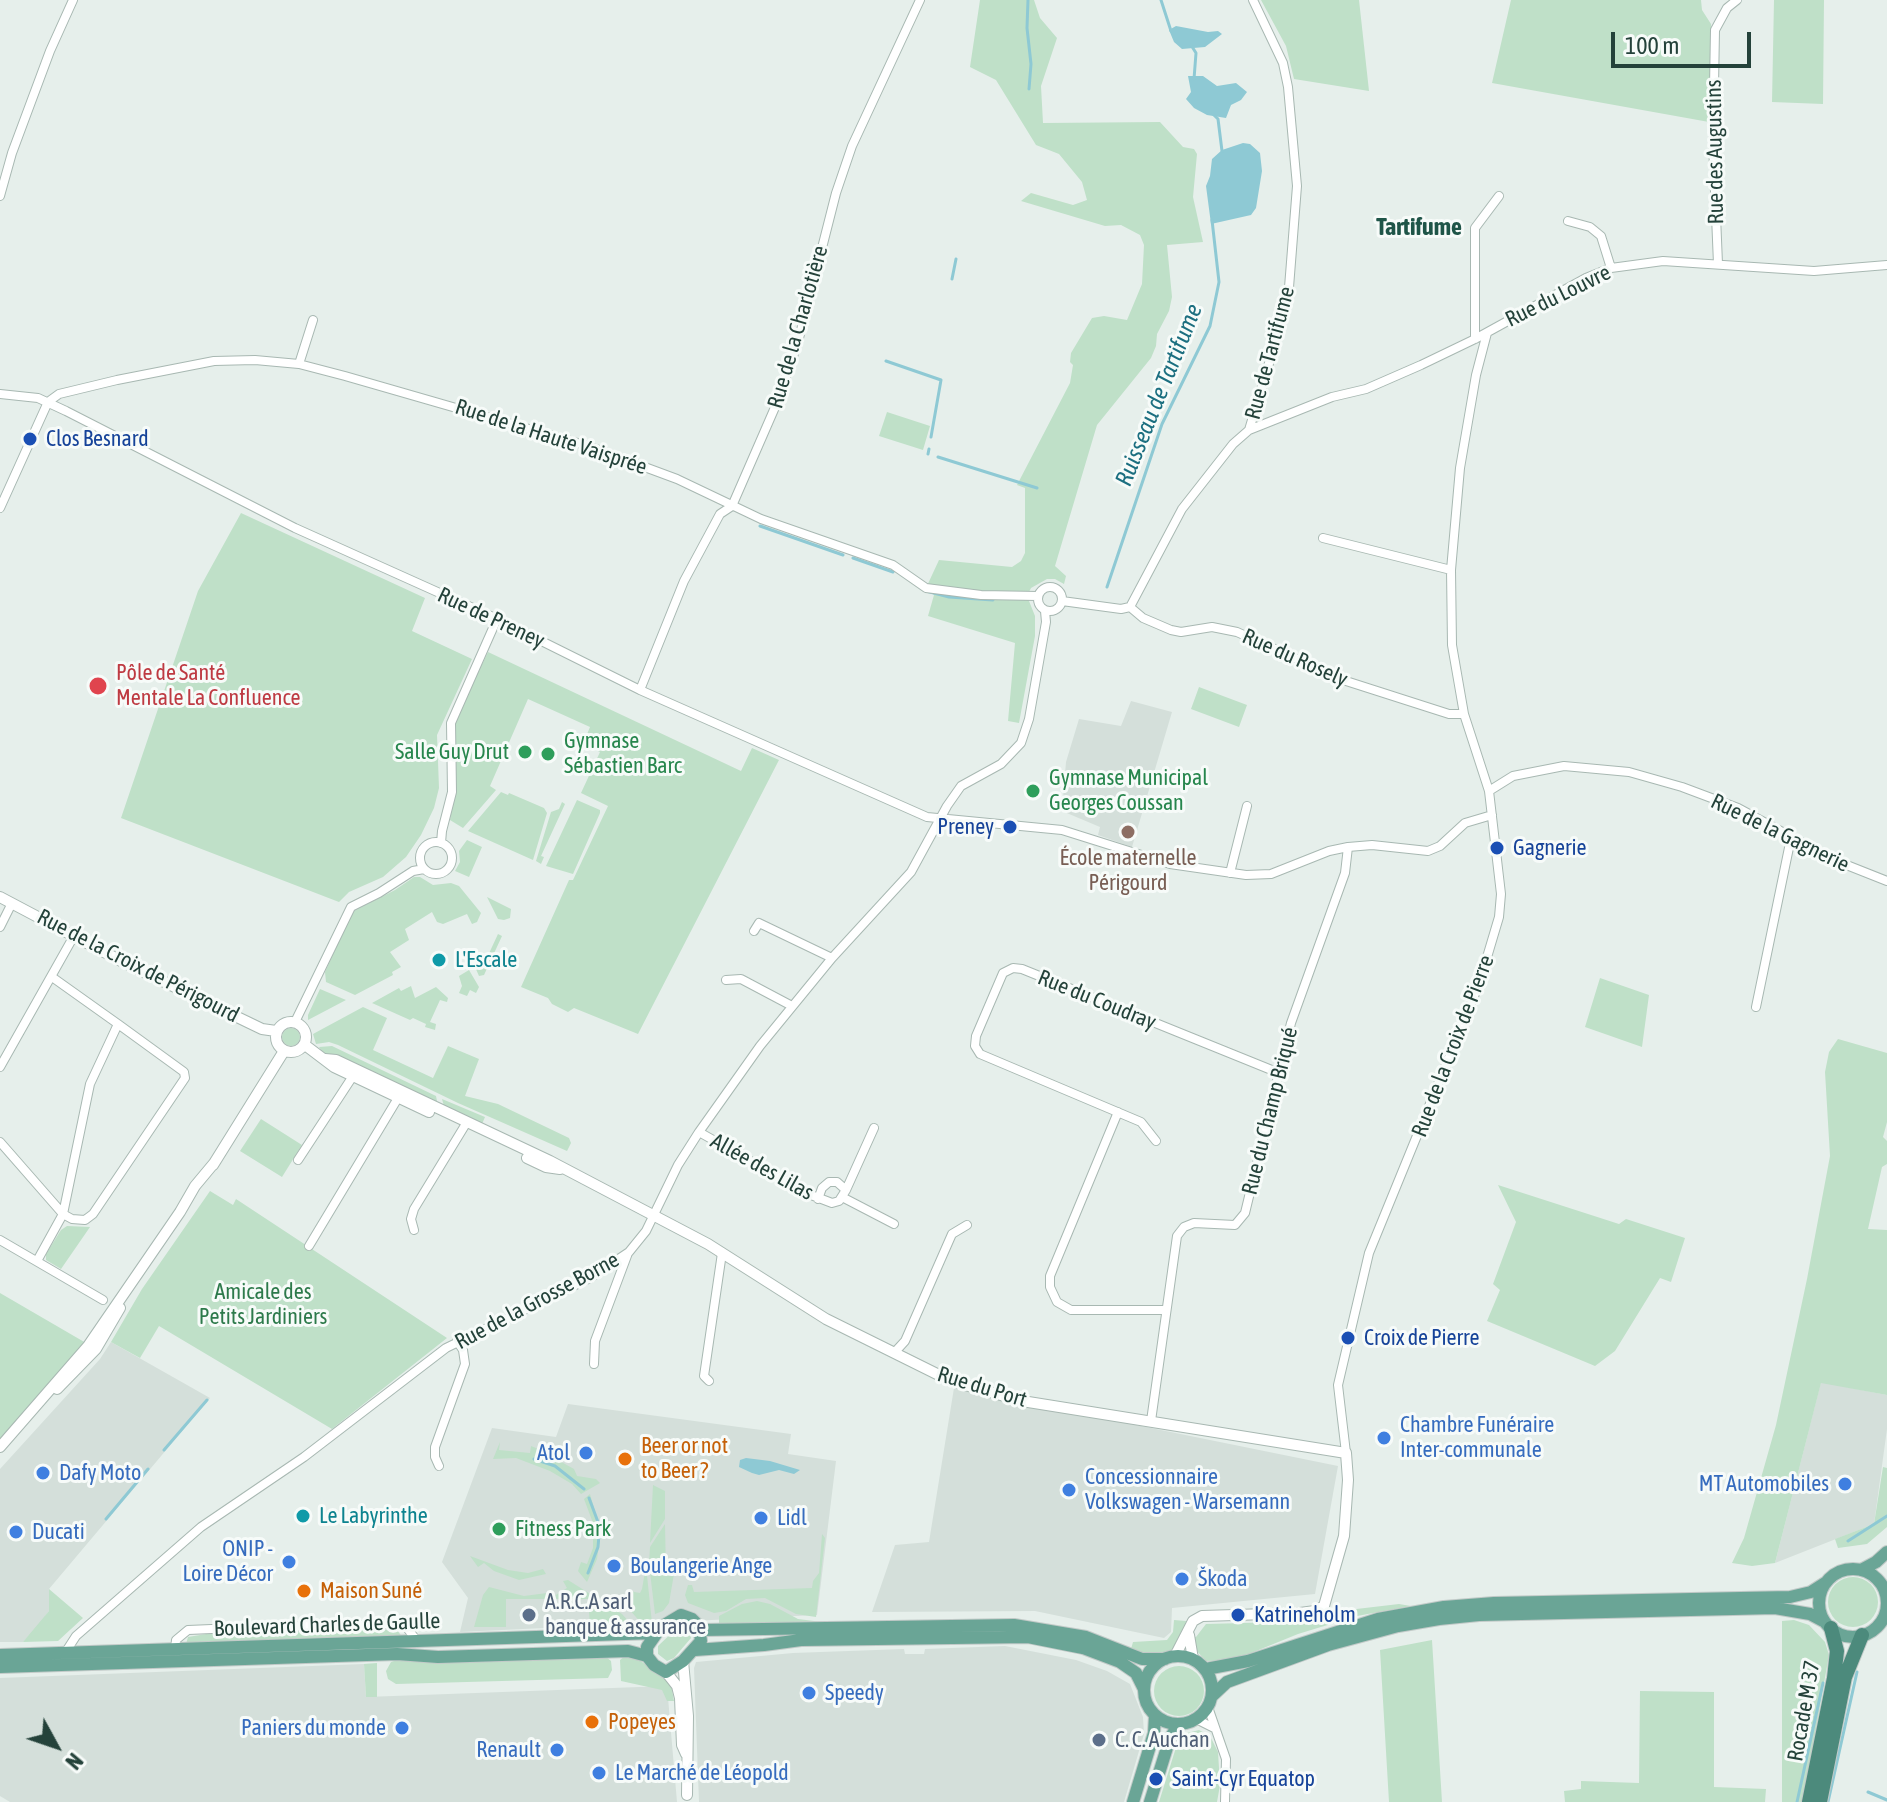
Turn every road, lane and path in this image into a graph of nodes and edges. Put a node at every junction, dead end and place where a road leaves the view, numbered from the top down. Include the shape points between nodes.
1 (73, 0) edge
2 (920, 0) edge
3 (1253, 0) edge
4 (1737, 0) edge
5 (0, 196) edge
6 (1499, 196) dead end
7 (1568, 221) dead end
8 (1718, 264) junction
9 (1887, 265) edge
10 (1611, 268) junction
11 (313, 320) dead end
12 (1487, 333) junction
13 (1475, 339) junction
14 (299, 364) junction
15 (0, 394) edge
16 (48, 402) junction
17 (1249, 430) junction
18 (732, 506) junction
19 (0, 508) edge
20 (1323, 538) dead end
21 (1451, 570) junction
22 (1038, 596) junction
23 (1062, 601) junction
24 (1130, 607) junction
25 (1045, 611) junction
26 (497, 619) junction
27 (640, 690) junction
28 (1464, 714) junction
29 (1489, 791) junction
30 (1247, 806) dead end
31 (1492, 815) junction
32 (941, 820) junction
33 (1791, 838) junction
34 (441, 843) junction
35 (1348, 847) junction
36 (424, 869) junction
37 (1230, 873) junction
38 (1887, 881) edge
39 (0, 897) edge
40 (12, 903) junction
41 (0, 927) edge
42 (754, 931) dead end
43 (75, 934) junction
44 (832, 958) junction
45 (52, 977) junction
46 (726, 980) dead end
47 (792, 1006) junction
48 (1756, 1007) dead end
49 (295, 1022) junction
50 (118, 1024) junction
51 (276, 1031) junction
52 (305, 1045) junction
53 (284, 1051) junction
54 (325, 1059) junction
55 (0, 1067) edge
56 (1279, 1073) junction
57 (353, 1076) junction
58 (398, 1098) junction
59 (1118, 1112) junction
60 (466, 1125) junction
61 (874, 1128) dead end
62 (699, 1132) junction
63 (1156, 1141) dead end
64 (0, 1142) edge
65 (298, 1160) dead end
66 (844, 1194) junction
67 (818, 1199) junction
68 (63, 1214) junction
69 (654, 1216) junction
70 (894, 1224) dead end
71 (967, 1225) dead end
72 (414, 1230) dead end
73 (0, 1240) edge
74 (309, 1246) dead end
75 (629, 1252) junction
76 (722, 1253) junction
77 (37, 1261) junction
78 (103, 1300) dead end
79 (1165, 1310) junction
80 (457, 1341) junction
81 (894, 1353) junction
82 (594, 1364) dead end
83 (709, 1381) dead end
84 (1151, 1421) junction
85 (0, 1447) edge
86 (1346, 1453) junction
87 (439, 1466) dead end
88 (1887, 1552) edge
89 (1861, 1570) junction
90 (1887, 1575) edge
91 (1825, 1583) junction
92 (1885, 1592) edge
93 (1882, 1622) edge
94 (1828, 1625) junction
95 (701, 1630) junction
96 (655, 1633) junction
97 (1188, 1633) junction
98 (1862, 1635) junction
99 (418, 1642) junction
100 (175, 1649) junction
101 (695, 1650) junction
102 (65, 1653) junction
103 (0, 1655) edge
104 (647, 1656) junction
105 (1170, 1657) junction
106 (1193, 1659) junction
107 (683, 1661) junction
108 (0, 1667) edge
109 (1206, 1669) junction
110 (666, 1672) junction
111 (1144, 1689) junction
112 (1210, 1701) junction
113 (1155, 1715) junction
114 (1196, 1719) junction
115 (1179, 1724) junction
116 (1214, 1728) junction
117 (686, 1754) junction
118 (687, 1800) edge
119 (1133, 1802) edge
120 (1150, 1802) edge
121 (1225, 1802) edge
122 (1809, 1802) edge
123 (1820, 1802) edge

1 - 5 street
2 - 18 street, Rue de la Charlotière via 852,146 798,342
3 - 17 street, Rue de Tartifume via 1283,63 1297,186 1288,300
4 - 8 street, Rue des Augustins via 1715,30
6 - 13 street via 1475,228
7 - 10 street via 1601,236
8 - 9 street, Rue du Louvre via 1814,271
8 - 10 street, Rue du Louvre via 1663,261
10 - 12 street, Rue du Louvre
11 - 14 street
12 - 13 street, Rue du Louvre
12 - 21 street, Rue de la Croix de Pierre via 1460,468
13 - 17 street, Rue du Louvre via 1366,389
14 - 16 street, Rue de la Haute Vaisprée via 214,361 77,389
14 - 18 street, Rue de la Haute Vaisprée via 588,446
15 - 16 street, Rue de Preney
16 - 19 street
16 - 26 street, Rue de Preney via 295,528
17 - 24 street, Rue de Tartifume via 1182,509
18 - 22 street, Rue de la Haute Vaisprée via 893,565 926,588
18 - 27 street, Rue de la Charlotière via 720,514 684,581
20 - 21 street
21 - 28 street, Rue de la Croix de Pierre via 1452,645
22 - 23 street via 1050,587 1058,590
22 - 25 street
23 - 24 street
23 - 25 street via 1056,610
24 - 28 street, Rue du Rosely via 1171,630 1212,627 1237,632 1346,681 1442,713
25 - 32 street via 1021,743 1001,764 961,786
26 - 27 street, Rue de Preney
26 - 34 street via 451,723 452,792
27 - 32 street, Rue de Preney
28 - 29 street, Rue de la Croix de Pierre
29 - 31 street, Rue de la Croix de Pierre
29 - 33 street, Rue de la Gagnerie via 1513,776 1564,766 1629,772 1738,808
30 - 37 street
31 - 35 street, Rue de Preney via 1465,823 1428,851
31 - 86 street, Rue de la Croix de Pierre via 1501,894 1494,942 1369,1253 1338,1385
32 - 37 street, Rue de Preney via 1062,830 1170,864
32 - 44 street, Rue de la Grosse Borne via 911,872
33 - 38 street, Rue de la Gagnerie
33 - 48 street
34 - 36 street via 423,849
34 - 36 street via 452,853 448,869 433,874
35 - 37 street, Rue de Preney via 1271,874
35 - 56 street, Rue du Champ Briqué via 1345,873 1291,1023
36 - 49 street via 351,907
39 - 40 street, Rue de la Croix de Périgourd
40 - 41 street
40 - 43 street, Rue de la Croix de Périgourd
42 - 44 street via 759,923
43 - 45 street
43 - 51 street, Rue de la Croix de Périgourd via 121,961
44 - 47 street, Rue de la Grosse Borne
45 - 50 street
45 - 55 street
46 - 47 street via 741,979
47 - 62 street, Rue de la Grosse Borne
49 - 51 street
49 - 52 street via 305,1030
50 - 68 street via 90,1084
50 - 68 street via 184,1072 185,1078 93,1214 85,1220
51 - 53 street
52 - 53 street
52 - 54 street
53 - 85 street via 125,1295 96,1349
54 - 57 street
54 - 60 street
56 - 59 street, Rue du Coudray via 1022,969 1007,971 976,1036 980,1054
56 - 79 street, Rue du Champ Briqué via 1245,1213 1235,1225 1194,1223 1181,1229
57 - 58 street
57 - 65 street
58 - 60 street
58 - 74 street
59 - 63 street, Rue du Coudray via 1141,1122
59 - 79 street via 1050,1287 1057,1302 1071,1310
60 - 69 street
60 - 72 street via 414,1209
61 - 66 street, Allée des Lilas
62 - 67 street, Allée des Lilas
62 - 69 street, Rue de la Grosse Borne
64 - 68 street
66 - 67 street, Allée des Lilas via 832,1203
66 - 67 street via 837,1182 829,1182
66 - 70 street
68 - 77 street
69 - 75 street, Rue de la Grosse Borne
69 - 76 street, Rue du Port
71 - 81 street via 952,1234 905,1341
73 - 77 street
75 - 80 street, Rue de la Grosse Borne via 590,1278
75 - 82 street via 595,1341
76 - 81 street, Rue du Port via 789,1298
76 - 83 street via 704,1376
77 - 78 street
79 - 84 street, Rue du Champ Briqué
80 - 87 street via 465,1364 435,1447
80 - 102 street, Rue de la Grosse Borne via 201,1527 76,1636
81 - 84 street, Rue du Port via 980,1390
84 - 86 street, Rue du Port
86 - 97 street, Rue de la Croix de Pierre via 1344,1536 1324,1606 1300,1613 1202,1616
88 - 89 main road
89 - 91 main road via 1844,1570
89 - 92 main road via 1875,1577
90 - 92 main road
91 - 94 main road via 1819,1598
91 - 109 main road via 1790,1597 1444,1607 1378,1619 1248,1661
92 - 93 main road
93 - 98 main road
94 - 98 main road via 1846,1636
94 - 112 main road via 1810,1614 1775,1608 1439,1619 1363,1634 1290,1658 1227,1682
94 - 122 highway, Rocade M 37 via 1837,1651
95 - 96 main road via 681,1615
95 - 101 main road
95 - 105 main road via 1014,1625 1086,1637 1142,1659
96 - 99 main road, Boulevard Charles de Gaulle
96 - 104 main road
97 - 105 street
97 - 106 street
98 - 123 highway, Rocade M 37 via 1845,1677
99 - 100 main road, Boulevard Charles de Gaulle
99 - 100 street via 404,1624 259,1627 188,1630 176,1640
100 - 102 main road, Boulevard Charles de Gaulle
101 - 107 main road
101 - 111 main road via 801,1640 1028,1637 1120,1662 1136,1673
102 - 103 main road, Boulevard Charles de Gaulle
104 - 108 main road, Boulevard Charles de Gaulle via 628,1651 397,1654
104 - 110 main road
105 - 106 main road
105 - 111 main road via 1150,1671
106 - 109 main road
107 - 110 main road
107 - 117 street
109 - 112 main road
110 - 117 street via 680,1698
111 - 113 main road
112 - 114 main road
112 - 116 street
113 - 115 main road
113 - 119 main road
114 - 115 main road
114 - 116 street
115 - 120 main road
116 - 121 street via 1226,1759
117 - 118 street

